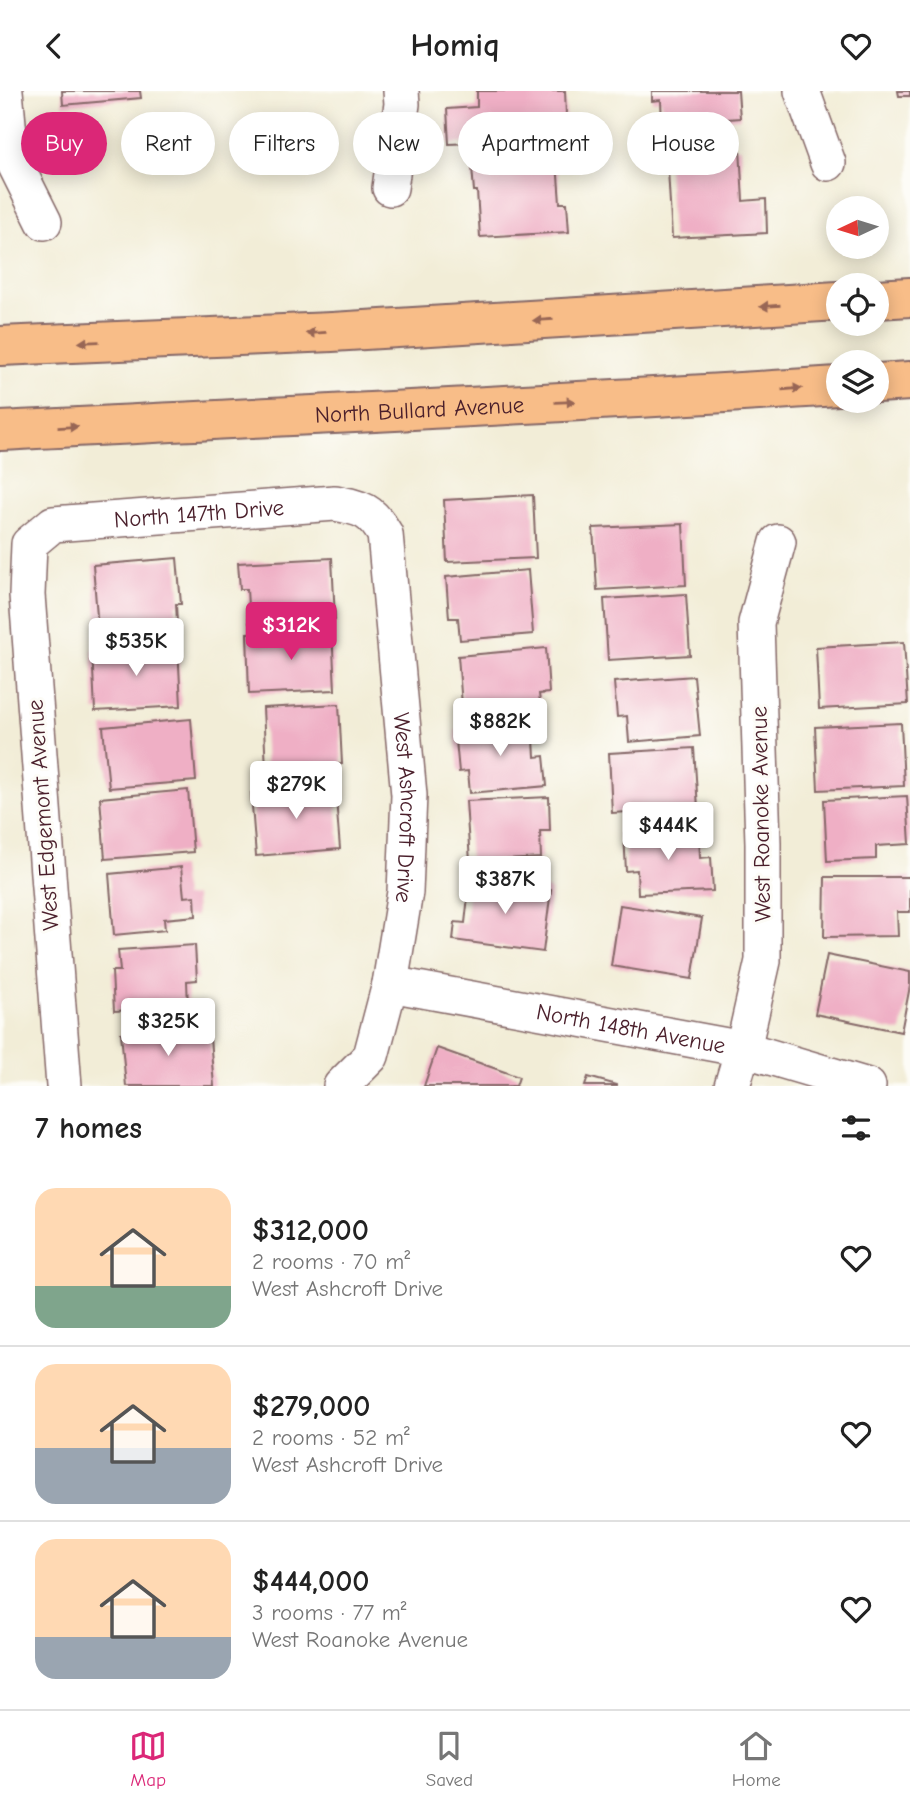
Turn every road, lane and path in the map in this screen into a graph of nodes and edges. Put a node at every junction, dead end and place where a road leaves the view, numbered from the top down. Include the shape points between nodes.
1 (5, 91) edge
2 (401, 91) edge
3 (802, 91) edge
4 (828, 163) dead end
5 (390, 188) dead end
6 (44, 222) dead end
7 (910, 297) edge
8 (889, 298) edge
9 (826, 303) edge
10 (0, 346) edge
11 (910, 381) edge
12 (889, 382) edge
13 (826, 387) edge
14 (0, 431) edge
15 (375, 517) joint
16 (778, 542) dead end
17 (29, 544) joint
18 (390, 984) junction
19 (743, 1049) junction
20 (64, 1086) edge
21 (341, 1086) edge
22 (732, 1086) edge
23 (868, 1086) edge

1 - 6 street via 11,156
2 - 5 street
3 - 4 street
7 - 8 main road
9 -> 10 main road via 346,332
11 - 12 main road
14 -> 13 main road, North Bullard Avenue
15 - 17 street, North 147th Drive via 355,506 335,503 53,524
15 - 18 street, West Ashcroft Drive via 385,534 389,563 410,795 405,892
16 - 19 street, West Roanoke Avenue via 755,623 764,843 763,961
17 - 20 street, West Edgemont Avenue via 27,595
18 - 19 street, North 148th Avenue
18 - 21 street, West Ashcroft Drive via 371,1056
19 - 22 street, West Roanoke Avenue
19 - 23 street, North 148th Avenue

